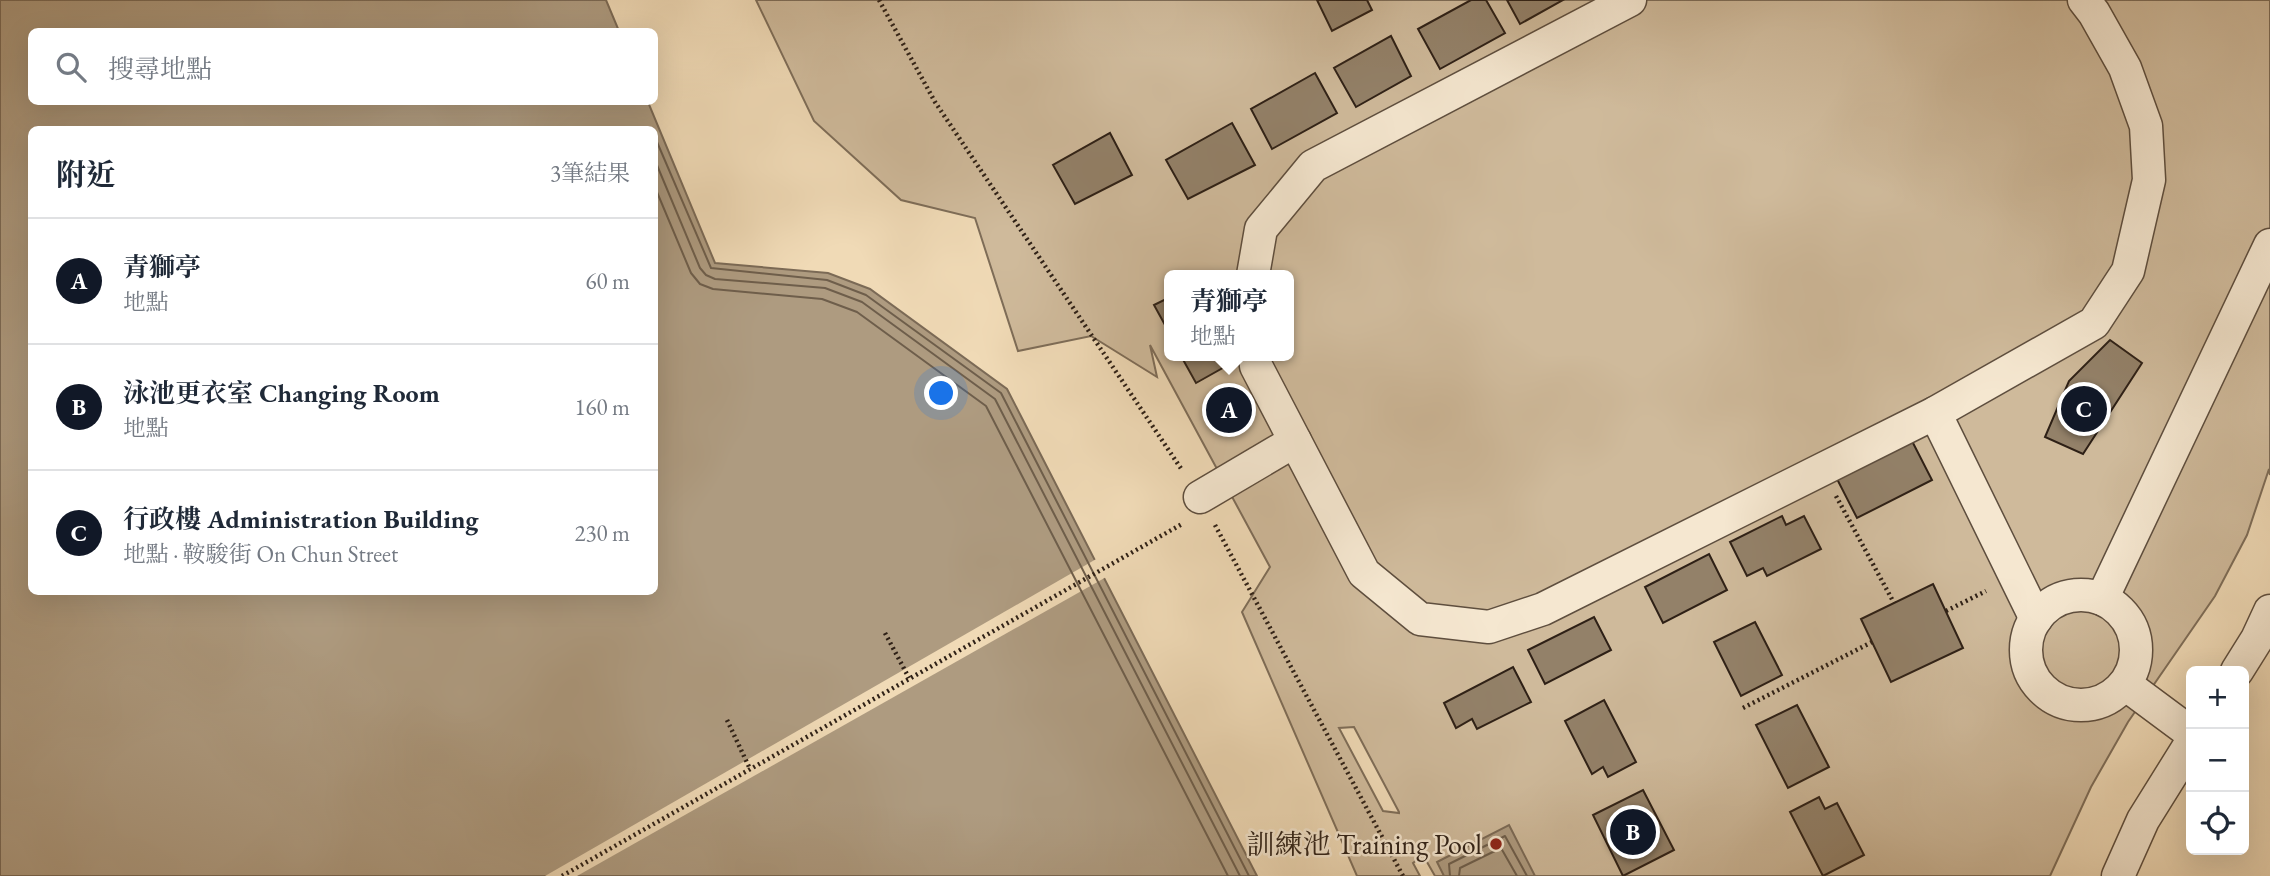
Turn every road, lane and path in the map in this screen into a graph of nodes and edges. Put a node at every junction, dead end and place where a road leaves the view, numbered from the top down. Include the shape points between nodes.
1 (879, 0) edge
2 (1630, 0) edge
3 (2084, 0) edge
4 (2270, 245) edge
5 (1254, 270) edge
6 (1256, 361) edge
7 (1935, 413) junction
8 (1295, 441) junction
9 (1822, 470) junction
10 (1204, 504) junction
11 (2015, 577) junction
12 (2102, 599) junction
13 (1894, 603) dead end
14 (1946, 611) dead end
15 (2270, 611) edge
16 (2036, 619) junction
17 (885, 633) dead end
18 (1872, 642) dead end
19 (2240, 666) edge
20 (909, 678) junction
21 (2125, 684) junction
22 (1744, 708) dead end
23 (727, 720) dead end
24 (2186, 729) edge
25 (2186, 751) edge
26 (750, 769) junction
27 (562, 876) edge
28 (1403, 876) edge
29 (2118, 876) edge

1 - 10 path via 935,102
2 - 5 street via 1313,166 1261,229
3 - 7 street via 2124,68 2146,127 2149,180 2128,271 2094,323
4 - 12 street
6 - 8 street
7 - 9 street
7 - 11 street
8 - 9 street via 1364,573 1420,619 1489,627 1543,609
8 - 10 street
9 - 13 path
10 - 20 path
10 - 28 path
11 - 14 path
11 - 16 street
12 - 16 street via 2066,597
12 - 21 street via 2128,620 2134,636 2135,661
15 - 19 street
16 - 21 street via 2026,655 2042,689 2057,700 2094,704
17 - 20 path
18 - 22 path
20 - 26 path
21 - 24 street
23 - 26 path
25 - 29 street via 2143,820
26 - 27 path

